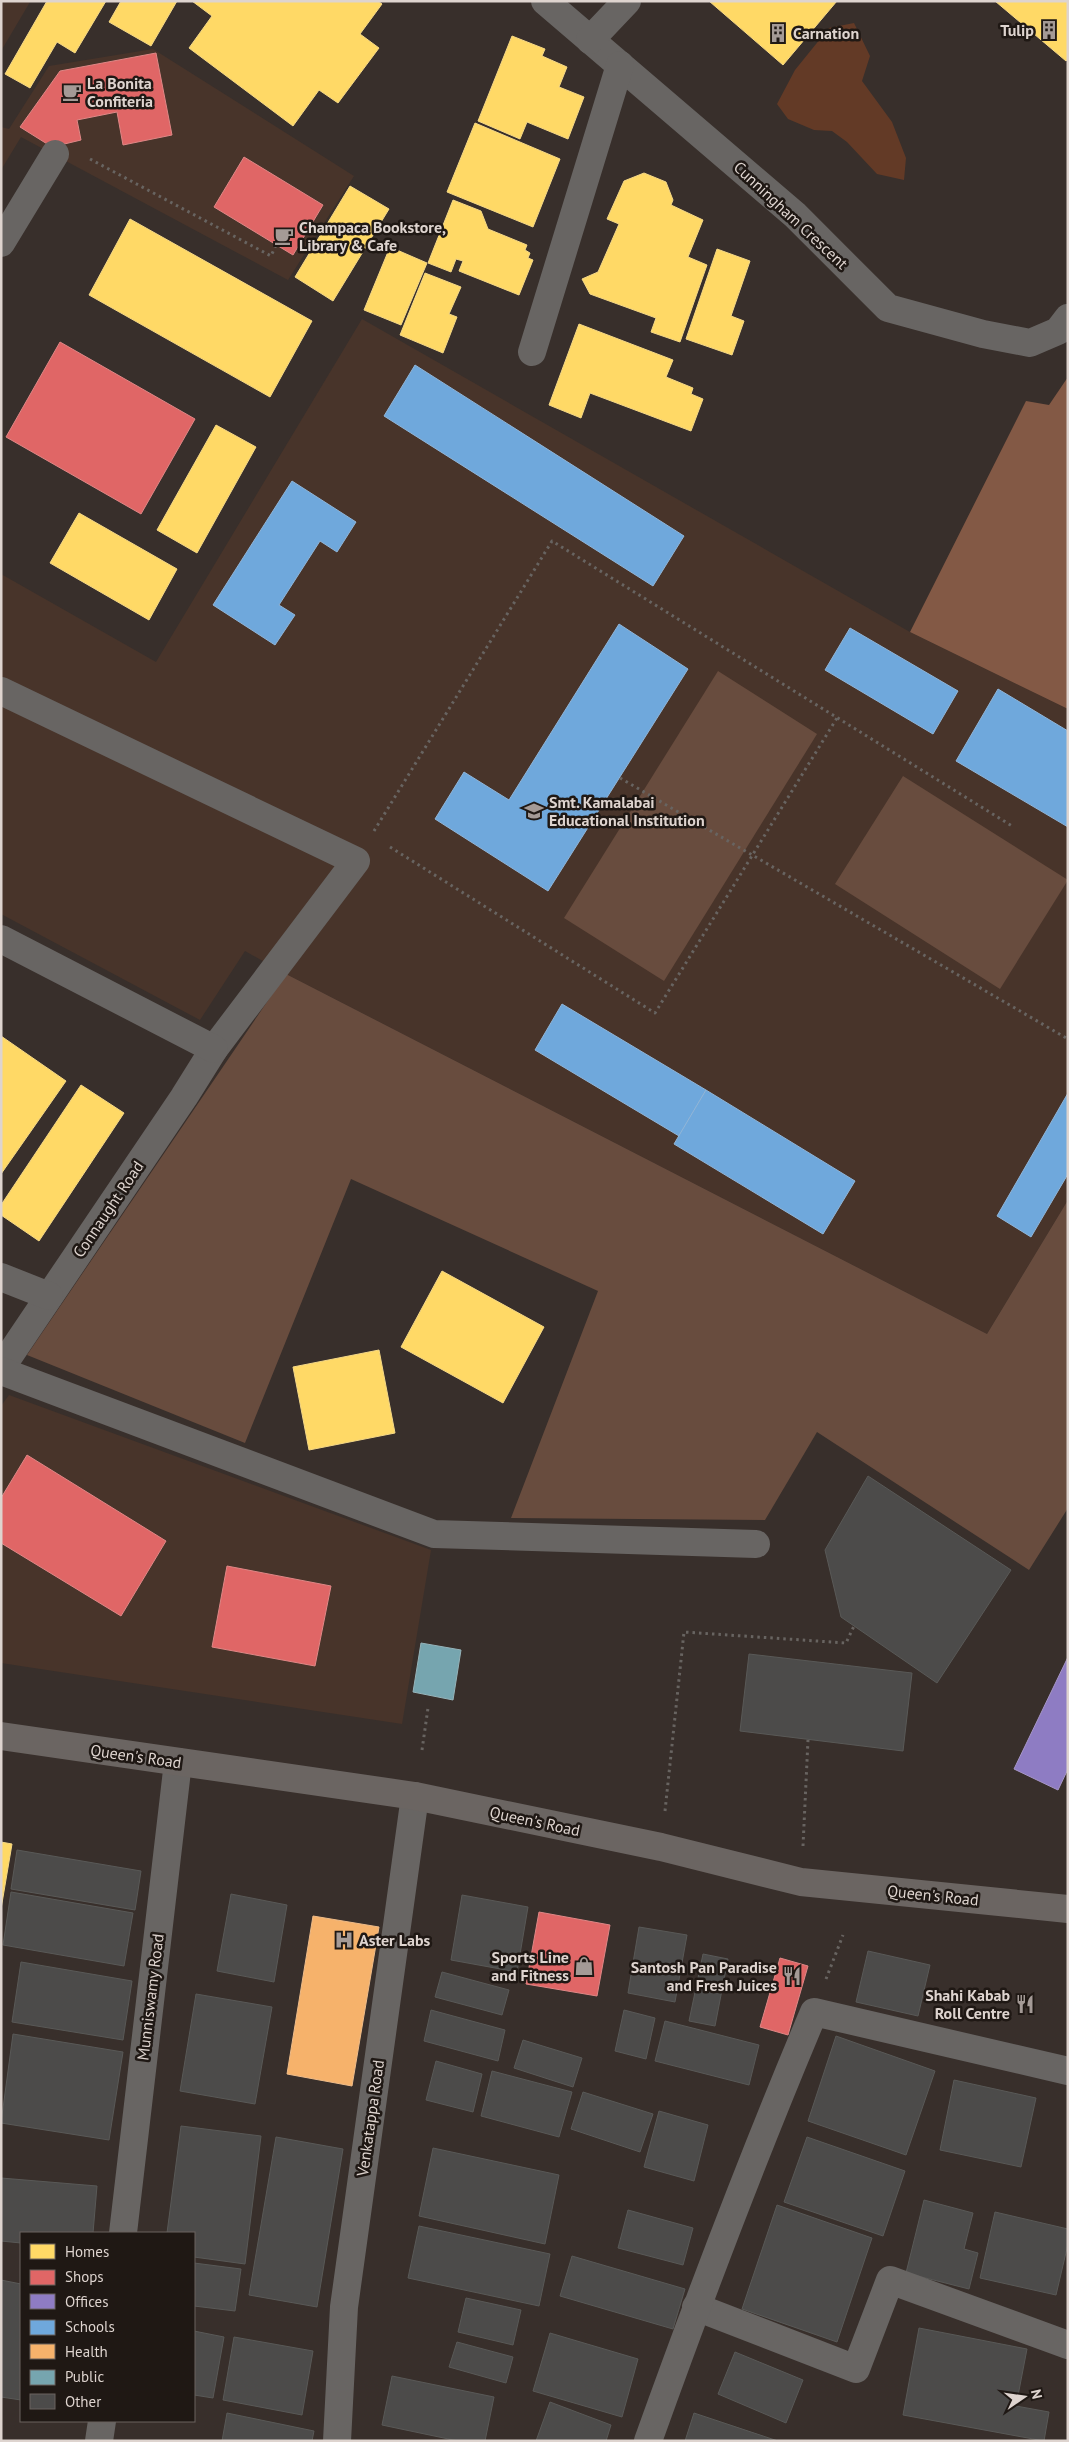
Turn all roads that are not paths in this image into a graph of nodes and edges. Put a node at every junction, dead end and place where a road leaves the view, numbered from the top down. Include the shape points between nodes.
1 (545, 1) edge
2 (627, 1) edge
3 (590, 40) junction
4 (620, 65) junction
5 (54, 154) road end
6 (1, 244) edge
7 (1068, 318) edge
8 (532, 352) dead end
9 (1, 691) edge
10 (1, 938) edge
11 (214, 1049) junction
12 (1, 1277) edge
13 (49, 1296) junction
14 (1, 1369) edge
15 (756, 1544) dead end
16 (1, 1736) edge
17 (178, 1762) junction
18 (415, 1796) junction
19 (1068, 1909) edge
20 (1068, 2071) edge
21 (123, 2232) edge
22 (696, 2307) junction
23 (1068, 2344) edge
24 (102, 2422) edge
25 (99, 2441) edge
26 (338, 2441) edge
27 (648, 2441) edge

1 - 3 street, Cunningham Crescent
2 - 3 street
3 - 4 street, Cunningham Crescent
4 - 7 street, Cunningham Crescent via 795,215 888,308 983,334 1030,342 1058,331
4 - 8 street
5 - 6 street
9 - 11 street, Connaught Road via 356,861
10 - 11 street
11 - 13 street, Connaught Road
12 - 13 street
13 - 14 street, Connaught Road
14 - 15 street via 434,1534
16 - 17 main road, Queen's Road
17 - 18 main road, Queen's Road
17 - 21 street, Munniswamy Road
18 - 19 main road, Queen's Road via 661,1847 801,1882
18 - 26 street, Venkatappa Road via 344,2308
20 - 22 street via 814,2012
22 - 23 street via 856,2369 890,2280
22 - 27 street
24 - 25 street

